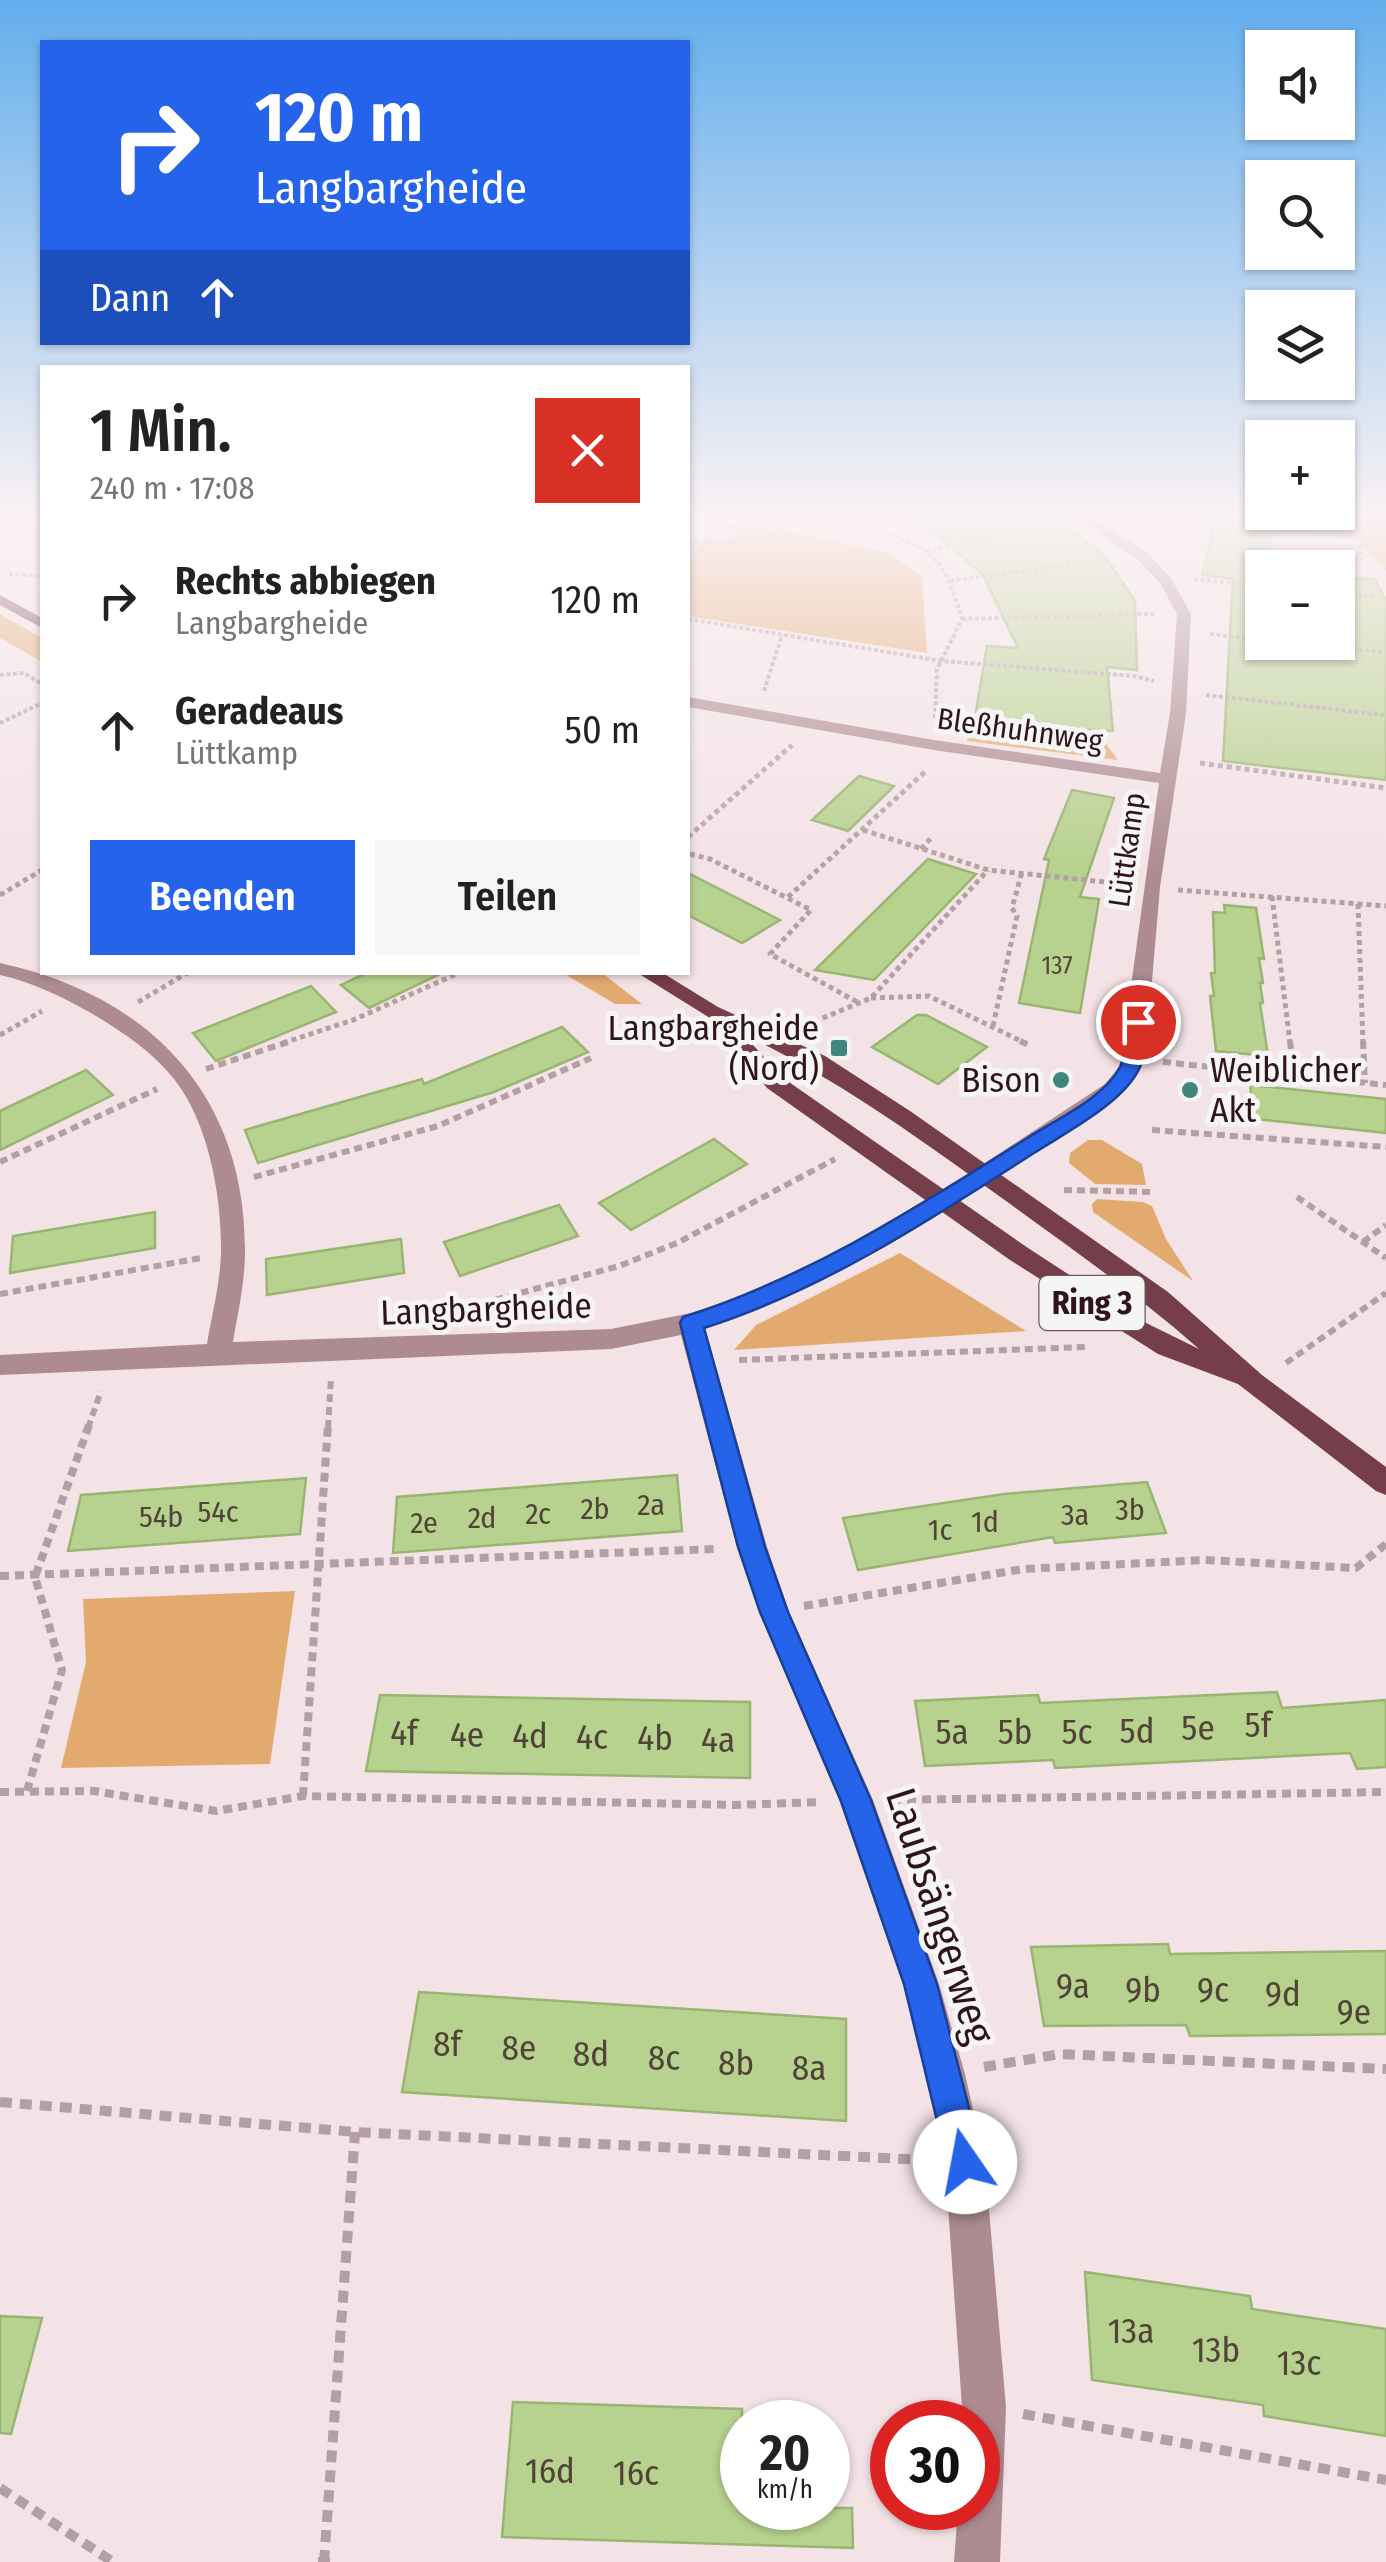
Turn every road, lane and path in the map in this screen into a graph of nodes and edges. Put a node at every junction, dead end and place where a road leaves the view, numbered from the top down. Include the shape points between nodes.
1 (762, 632) edge
2 (956, 632) edge
3 (1183, 632) edge
4 (1204, 634) dead end
5 (782, 635) junction
6 (1245, 638) edge
7 (1355, 649) edge
8 (1386, 652) edge
9 (941, 661) junction
10 (0, 674) edge
11 (1152, 681) dead end
12 (40, 683) edge
13 (1195, 694) dead end
14 (690, 702) edge
15 (40, 704) edge
16 (760, 704) dead end
17 (1386, 715) edge
18 (0, 723) edge
19 (935, 728) dead end
20 (794, 744) dead end
21 (1188, 762) dead end
22 (931, 766) dead end
23 (1168, 779) junction
24 (1386, 788) edge
25 (863, 830) junction
26 (690, 834) edge
27 (931, 838) dead end
28 (920, 849) junction
29 (690, 855) edge
30 (988, 870) junction
31 (40, 871) edge
32 (1022, 872) junction
33 (1125, 884) dead end
34 (1174, 890) dead end
35 (0, 895) edge
36 (1272, 896) junction
37 (788, 898) junction
38 (1358, 904) junction
39 (1386, 906) edge
40 (0, 969) edge
41 (181, 975) edge
42 (454, 975) edge
43 (651, 975) edge
44 (71, 994) junction
45 (871, 998) junction
46 (859, 1003) junction
47 (711, 1010) junction
48 (115, 1018) junction
49 (805, 1025) dead end
50 (992, 1026) junction
51 (0, 1036) edge
52 (1031, 1046) dead end
53 (592, 1058) dead end
54 (1158, 1061) dead end
55 (1294, 1075) junction
56 (184, 1076) junction
57 (1365, 1083) junction
58 (1386, 1085) edge
59 (1152, 1130) dead end
60 (1386, 1146) edge
61 (839, 1156) dead end
62 (0, 1162) edge
63 (984, 1175) junction
64 (227, 1185) junction
65 (1064, 1190) dead end
66 (1154, 1192) dead end
67 (1297, 1197) dead end
68 (944, 1200) junction
69 (1386, 1224) edge
70 (1363, 1242) junction
71 (233, 1252) junction
72 (1386, 1258) edge
73 (1386, 1293) edge
74 (0, 1294) edge
75 (452, 1312) dead end
76 (692, 1323) junction
77 (1085, 1348) dead end
78 (333, 1350) junction
79 (218, 1352) junction
80 (739, 1360) dead end
81 (111, 1362) junction
82 (1286, 1363) dead end
83 (0, 1366) edge
84 (1253, 1382) junction
85 (1386, 1483) edge
86 (1386, 1544) edge
87 (752, 1547) junction
88 (318, 1567) junction
89 (0, 1576) edge
90 (36, 1577) junction
91 (774, 1612) junction
92 (0, 1792) edge
93 (27, 1792) junction
94 (1386, 1792) edge
95 (302, 1796) junction
96 (856, 1800) junction
97 (1386, 2070) edge
98 (946, 2074) junction
99 (0, 2102) edge
100 (356, 2132) junction
101 (965, 2162) junction
102 (983, 2400) edge
103 (1000, 2410) edge
104 (1386, 2480) edge
105 (0, 2488) edge
106 (978, 2530) edge
107 (113, 2562) edge
108 (321, 2562) edge
109 (335, 2562) edge
110 (977, 2562) edge

1 - 5 path
2 - 9 path
3 - 23 street, Lüttkamp
4 - 6 path
5 - 9 path
5 - 16 path
7 - 8 path
9 - 11 path
9 - 19 path
10 - 12 path via 24,673
13 - 17 path
14 - 23 street, Bleßhuhnweg
15 - 18 path
20 - 26 path
21 - 24 path
22 - 25 path
23 - 63 street, Lüttkamp via 1130,1067 1113,1089
25 - 28 path
25 - 37 path
27 - 28 path
28 - 30 path
29 - 37 path
30 - 32 path
30 - 45 path
31 - 35 path
32 - 33 path
32 - 50 path
34 - 36 path
36 - 38 path
36 - 55 path
37 - 46 path via 811,910 770,954
38 - 39 path
38 - 57 path
40 - 44 street
41 - 48 path
42 - 56 path via 352,1020
43 - 47 main road, Ring 3
44 - 48 street
44 - 51 path
45 - 46 path
45 - 50 path via 930,996
46 - 49 path
47 - 63 main road, Ring 3 via 817,1061
47 - 68 main road, Ring 3 via 775,1083
48 - 56 street via 146,1037
50 - 52 path
53 - 64 path via 438,1126
54 - 55 path
55 - 57 path
56 - 62 path
56 - 64 street
57 - 58 path
59 - 60 path
61 - 75 path via 677,1244
63 - 68 street, Lüttkamp
63 - 84 main road, Ring 3 via 1159,1299
64 - 71 street
65 - 66 path
67 - 70 path
68 - 76 street, Langbargheide via 793,1285
68 - 84 main road, Ring 3 via 1126,1324
69 - 70 path
70 - 72 path
71 - 74 path
71 - 79 street
73 - 82 path
76 - 78 street, Langbargheide via 610,1339
76 - 87 street, Laubsängerweg
77 - 80 path
78 - 79 street, Langbargheide
78 - 88 path
79 - 81 street, Langbargheide
81 - 83 street, Langbargheide
81 - 90 path
84 - 85 main road, Ring 3
86 - 91 path via 1356,1568 1206,1560 1024,1569
87 - 88 path
87 - 91 street, Laubsängerweg
88 - 90 path
88 - 95 path
89 - 90 path
90 - 93 path via 62,1670
91 - 96 street, Laubsängerweg
92 - 93 path
93 - 95 path via 94,1791 216,1810
94 - 96 path
95 - 96 path via 736,1806
96 - 98 street, Laubsängerweg
97 - 98 path via 1060,2054
98 - 101 street, Laubsängerweg
99 - 100 path
100 - 101 path
100 - 108 path
101 - 102 street, Laubsängerweg
103 - 104 path
105 - 107 path
106 - 110 street, Laubsängerweg
108 - 109 path

